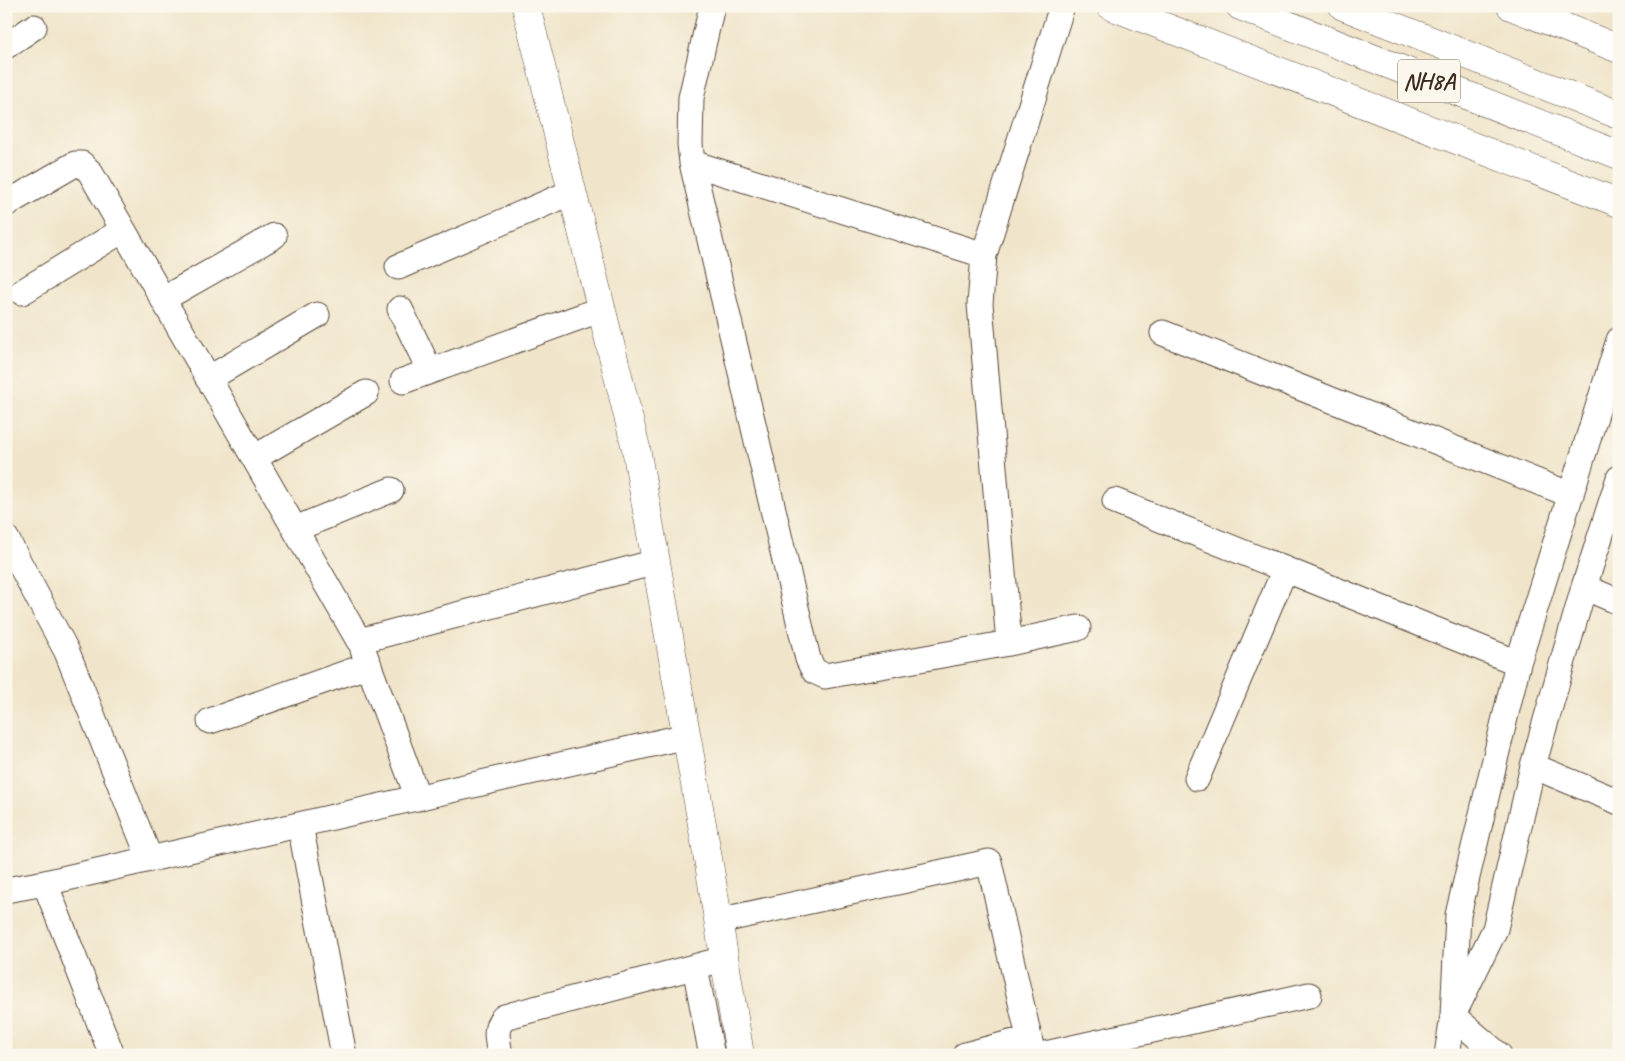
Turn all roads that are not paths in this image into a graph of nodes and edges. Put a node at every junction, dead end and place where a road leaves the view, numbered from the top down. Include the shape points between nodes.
1 (526, 6) edge
2 (712, 6) edge
3 (1062, 6) edge
4 (1111, 6) edge
5 (1240, 6) edge
6 (1342, 6) edge
7 (1511, 6) edge
8 (34, 27) dead end
9 (6, 46) edge
10 (1619, 49) edge
11 (1619, 115) edge
12 (1619, 155) edge
13 (692, 163) junction
14 (572, 192) junction
15 (1619, 203) edge
16 (6, 204) edge
17 (123, 230) junction
18 (274, 236) dead end
19 (984, 255) junction
20 (398, 266) dead end
21 (22, 292) dead end
22 (163, 299) junction
23 (400, 309) dead end
24 (602, 309) junction
25 (317, 315) dead end
26 (1163, 333) dead end
27 (1619, 340) edge
28 (430, 371) junction
29 (208, 379) junction
30 (403, 381) dead end
31 (366, 393) dead end
32 (254, 458) junction
33 (1619, 478) edge
34 (391, 490) dead end
35 (1571, 495) junction
36 (1115, 501) dead end
37 (295, 529) junction
38 (6, 538) edge
39 (656, 562) junction
40 (1285, 569) junction
41 (1584, 587) junction
42 (1619, 602) edge
43 (1078, 628) dead end
44 (359, 640) junction
45 (1009, 644) junction
46 (1518, 663) junction
47 (368, 665) junction
48 (210, 721) dead end
49 (687, 736) junction
50 (1532, 766) junction
51 (1197, 778) dead end
52 (418, 798) junction
53 (1619, 802) edge
54 (300, 825) junction
55 (150, 859) junction
56 (46, 883) junction
57 (6, 890) edge
58 (718, 920) junction
59 (724, 959) junction
60 (695, 967) junction
61 (1308, 995) dead end
62 (1453, 1016) junction
63 (1034, 1049) edge
64 (725, 1052) edge
65 (112, 1055) edge
66 (344, 1055) edge
67 (500, 1055) edge
68 (965, 1055) edge
69 (1447, 1055) edge
70 (1499, 1055) edge

1 - 14 street
2 - 13 street via 691,98
3 - 19 street
4 - 15 street
5 - 12 street, NH8A
6 - 11 street, NH8A
7 - 10 street
8 - 9 street
13 - 19 street
13 - 45 street via 808,659 814,672 825,676
14 - 20 street
14 - 24 street
16 - 17 street via 75,164 82,164 90,172
17 - 21 street
17 - 22 street
18 - 22 street
19 - 45 street via 980,304
22 - 29 street
23 - 28 street
24 - 28 street
24 - 39 street via 636,448
25 - 29 street
26 - 35 street
27 - 35 street
28 - 30 street
29 - 32 street
31 - 32 street
32 - 37 street
33 - 41 street
34 - 37 street
35 - 46 street
36 - 40 street
37 - 44 street
38 - 55 street via 67,652
39 - 44 street
39 - 49 street
40 - 46 street
40 - 51 street
41 - 42 street
41 - 50 street
43 - 45 street
44 - 47 street
46 - 62 street via 1458,915
47 - 48 street
47 - 52 street
49 - 52 street
49 - 58 street
50 - 53 street
50 - 62 street via 1495,929
52 - 54 street
54 - 55 street
54 - 66 street
55 - 56 street
56 - 57 street
56 - 65 street
58 - 59 street
58 - 63 street via 989,862
59 - 60 street
59 - 64 street
60 - 64 street
60 - 67 street via 504,1017 496,1030
61 - 63 street
62 - 69 street
62 - 70 street
63 - 68 street

